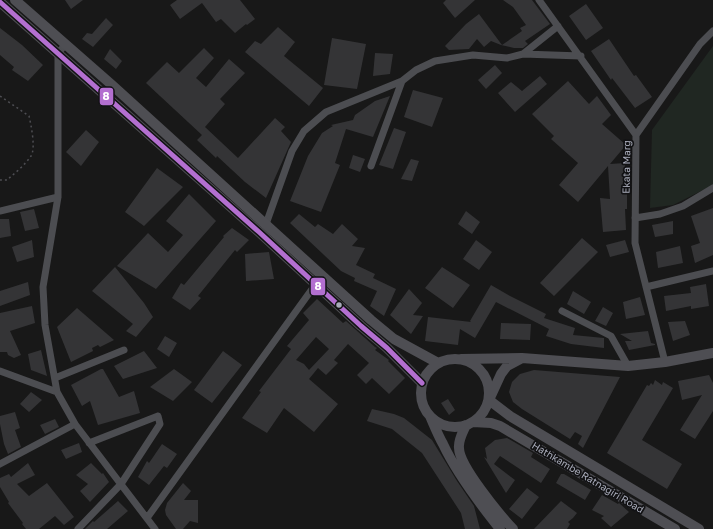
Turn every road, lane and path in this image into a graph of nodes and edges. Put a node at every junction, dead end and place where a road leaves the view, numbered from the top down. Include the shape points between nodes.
1 (15, 0) edge
2 (540, 0) edge
3 (0, 2) edge
4 (558, 26) junction
5 (713, 31) edge
6 (66, 44) junction
7 (58, 53) junction
8 (523, 54) junction
9 (581, 56) junction
10 (402, 81) junction
11 (0, 96) edge
12 (636, 135) junction
13 (371, 166) dead end
14 (0, 180) edge
15 (713, 188) edge
16 (58, 197) junction
17 (0, 212) edge
18 (635, 218) junction
19 (266, 224) junction
20 (713, 271) edge
21 (315, 285) junction
22 (646, 287) junction
23 (562, 311) dead end
24 (124, 350) dead end
25 (713, 353) edge
26 (522, 358) junction
27 (461, 359) junction
28 (665, 362) junction
29 (438, 363) junction
30 (628, 366) junction
31 (0, 371) edge
32 (55, 378) junction
33 (422, 384) junction
34 (57, 392) junction
35 (489, 400) junction
36 (429, 414) junction
37 (470, 423) junction
38 (75, 424) junction
39 (89, 443) junction
40 (0, 464) edge
41 (122, 484) junction
42 (147, 518) junction
43 (78, 529) edge
44 (155, 529) edge
45 (500, 529) edge
46 (513, 529) edge
47 (675, 529) edge
48 (699, 529) edge

1 - 6 main road
2 - 4 street, Ekata Marg
3 - 7 main road
4 - 8 street
4 - 9 street, Ekata Marg
5 - 12 street via 700,44
6 - 7 street
6 - 19 main road
7 - 16 street
7 - 21 main road
8 - 9 street
8 - 10 street via 508,58 473,55 435,61 416,70
9 - 12 street, Ekata Marg
10 - 13 street
10 - 19 street via 326,112 304,131 292,151
11 - 14 path via 30,116 33,135 32,155 7,180
12 - 18 street, Ekata Marg
15 - 18 street via 683,206 660,214
16 - 17 street
16 - 32 street via 43,288 45,325
18 - 22 street, Ekata Marg via 635,243
19 - 29 main road via 394,339
20 - 22 street
21 - 33 main road via 388,348
21 - 42 street
22 - 28 street, Ekata Marg
23 - 30 street via 611,336
24 - 32 street
25 - 28 main road
26 - 27 main road
26 - 30 main road
26 - 35 main road via 507,366
27 - 29 main road
27 - 35 main road via 471,363 486,378
28 - 30 main road
29 - 33 main road via 428,372
31 - 34 street
32 - 34 street
33 - 36 main road via 422,399
34 - 38 street
35 - 37 main road via 480,416
35 - 48 main road via 516,420
36 - 37 main road via 446,426 456,427
36 - 45 main road via 459,472
37 - 46 main road via 460,437 458,449 466,467 493,506
37 - 47 main road, Hathkambe Ratnagiri Road via 491,423 500,426
38 - 39 street
38 - 40 street
39 - 41 street
39 - 41 street via 158,416 160,424
41 - 42 street
41 - 43 street
42 - 44 street

